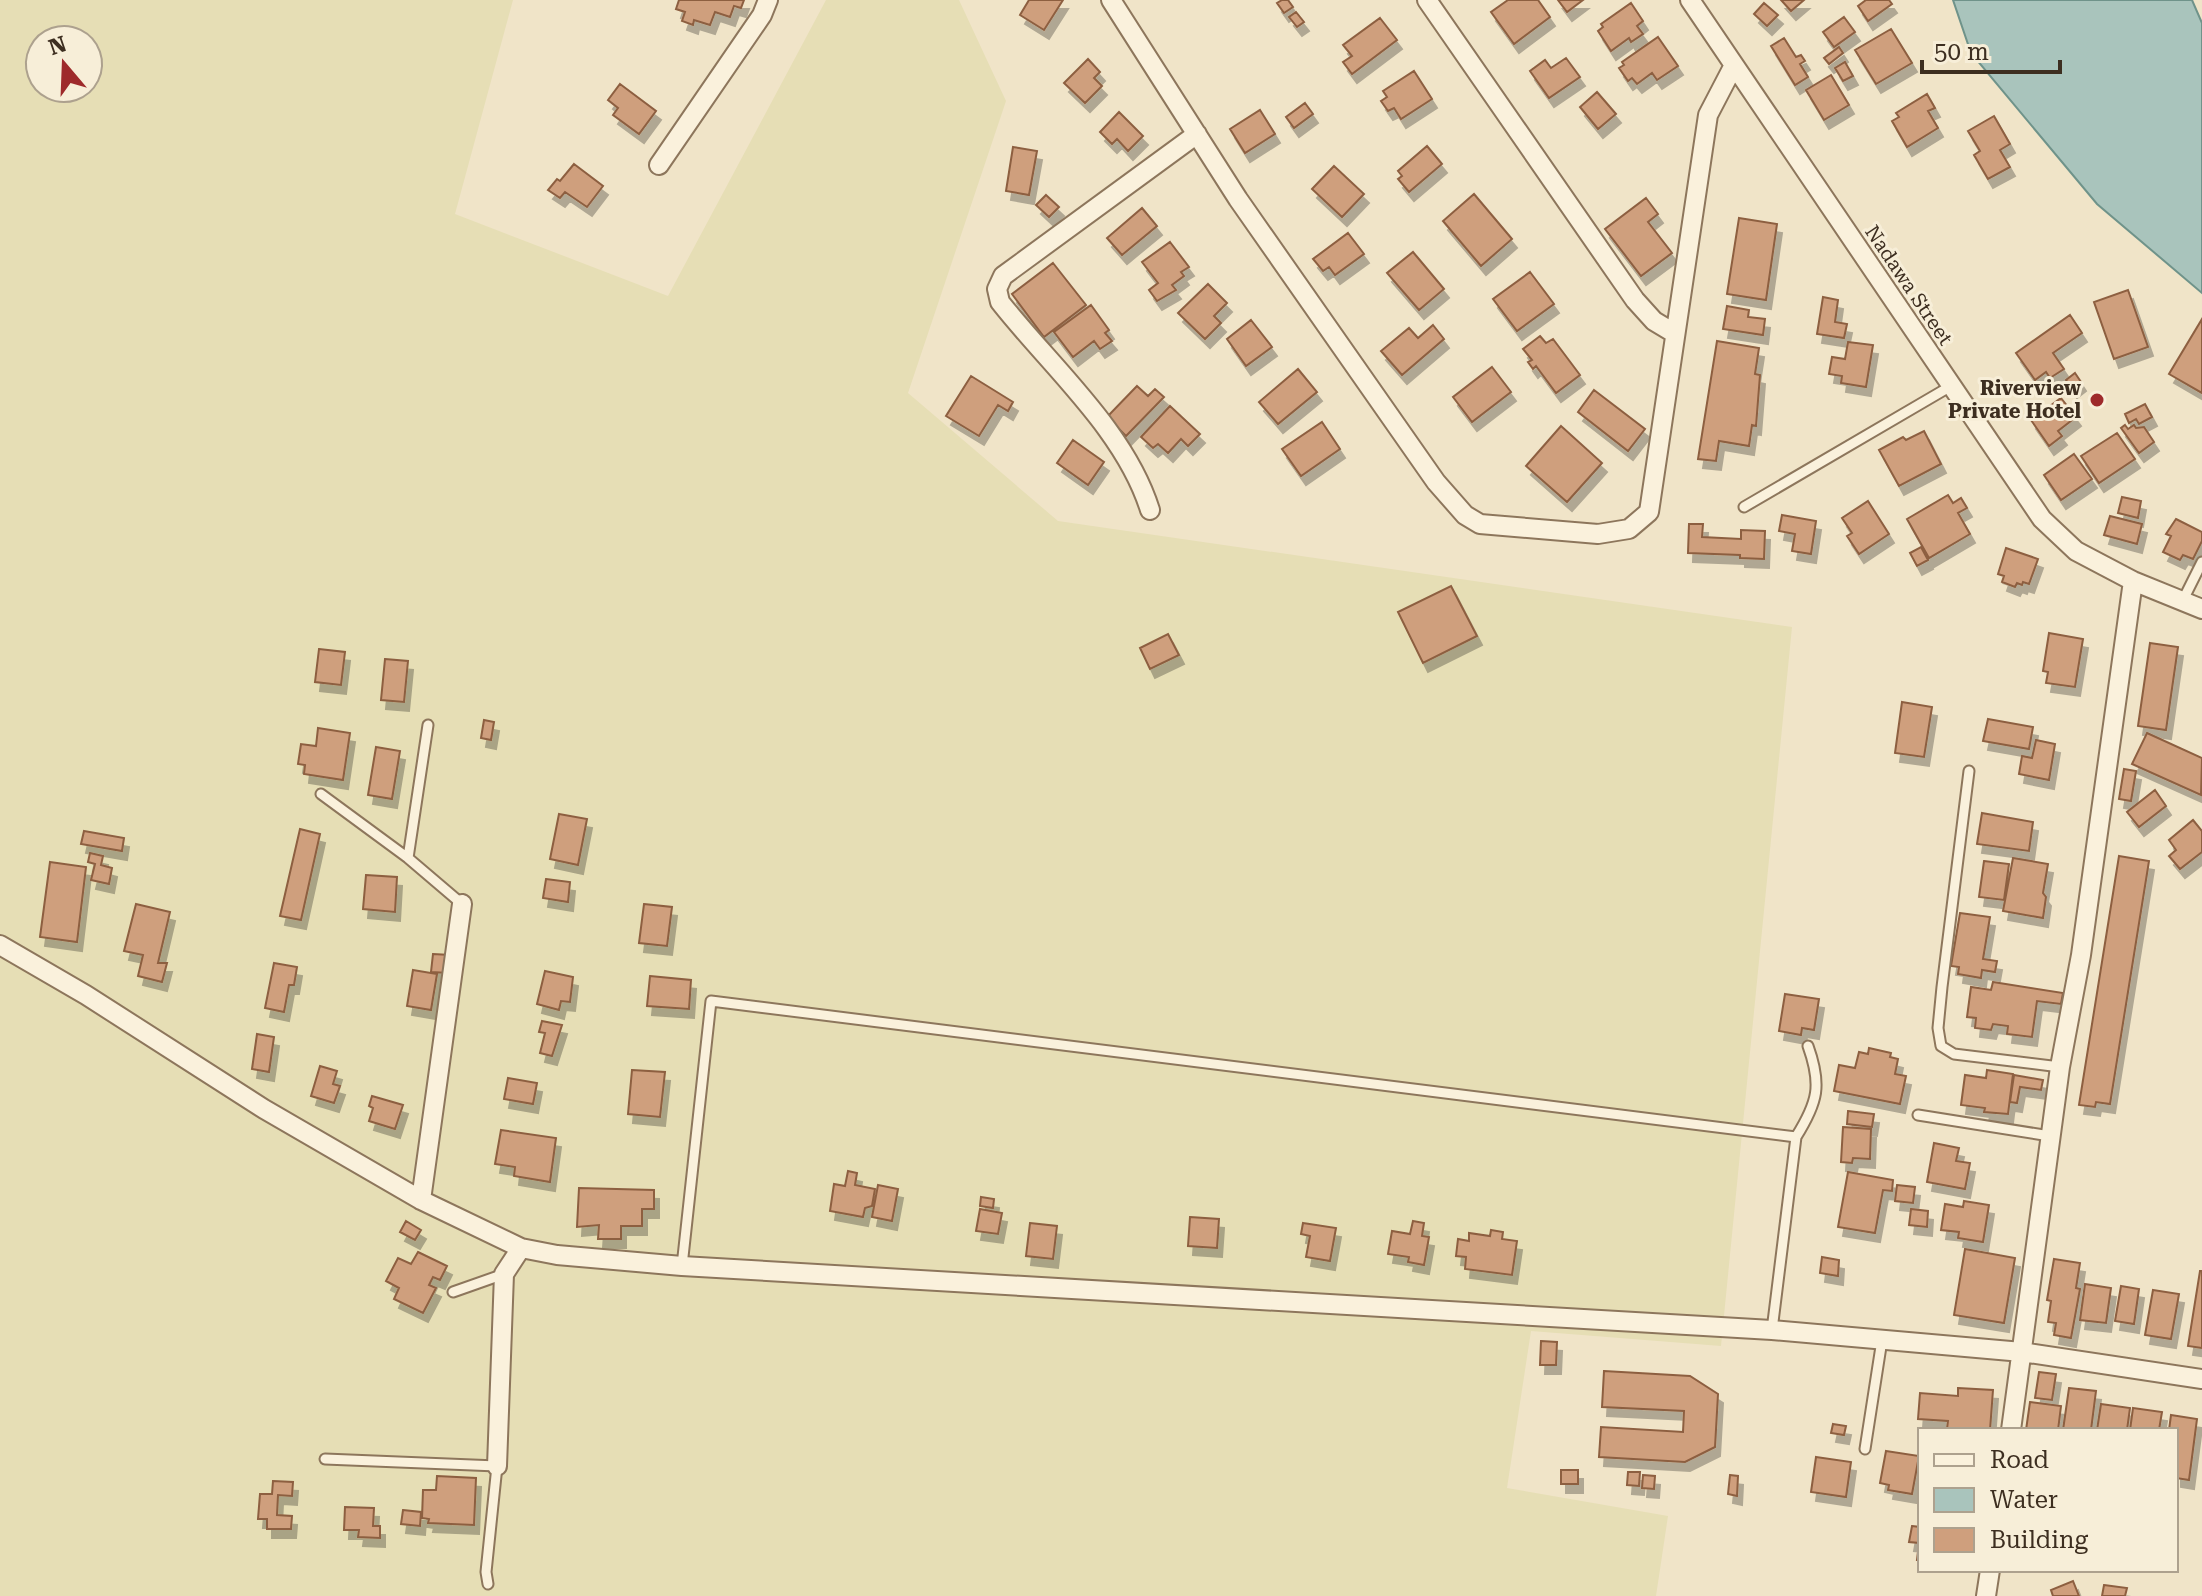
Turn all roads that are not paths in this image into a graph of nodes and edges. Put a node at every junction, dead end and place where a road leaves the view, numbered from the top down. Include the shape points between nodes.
1 (768, 0) edge
2 (1111, 0) edge
3 (1427, 0) edge
4 (1690, 0) edge
5 (1733, 67) junction
6 (1197, 134) junction
7 (659, 165) dead end
8 (1674, 333) junction
9 (1951, 386) junction
10 (1744, 507) dead end
11 (1150, 510) dead end
12 (2202, 562) edge
13 (2133, 581) junction
14 (2183, 600) junction
15 (2202, 609) edge
16 (428, 725) dead end
17 (1969, 771) dead end
18 (321, 794) dead end
19 (408, 858) junction
20 (462, 904) joint
21 (0, 945) edge
22 (1808, 1046) dead end
23 (2060, 1067) junction
24 (1918, 1115) dead end
25 (2050, 1136) junction
26 (1796, 1137) junction
27 (421, 1200) junction
28 (521, 1248) junction
29 (682, 1266) junction
30 (504, 1274) junction
31 (453, 1292) dead end
32 (1772, 1330) junction
33 (1882, 1340) junction
34 (2022, 1352) junction
35 (2202, 1379) edge
36 (2011, 1428) edge
37 (1865, 1449) dead end
38 (325, 1459) dead end
39 (497, 1466) junction
40 (1990, 1572) edge
41 (488, 1584) dead end
42 (1986, 1596) edge

1 - 7 street
2 - 6 street
3 - 8 street via 1635,300
4 - 5 street, Nadawa Street
5 - 8 street via 1708,115
5 - 9 street, Nadawa Street
6 - 8 street via 1436,482 1480,524 1598,534 1629,529 1649,512
6 - 11 street via 1003,276 997,289 1016,323 1110,432
9 - 10 lane
9 - 13 street, Nadawa Street via 2042,519 2076,551
12 - 14 lane
13 - 14 street, Nadawa Street
13 - 23 street via 2081,955
14 - 15 street, Nadawa Street
16 - 19 lane
17 - 23 lane via 1942,987 1941,1046 1954,1054
18 - 19 lane
19 - 20 lane
20 - 27 street
21 - 27 street
22 - 26 lane via 1818,1072 1816,1095
23 - 25 street
24 - 25 lane
25 - 34 street
26 - 29 lane via 711,1001
26 - 32 lane
27 - 28 street
28 - 29 street
28 - 30 street
29 - 32 street
30 - 31 lane
30 - 39 street
32 - 33 street
33 - 34 street
33 - 37 lane
34 - 35 street
34 - 36 street
38 - 39 lane
39 - 41 lane
40 - 42 street

